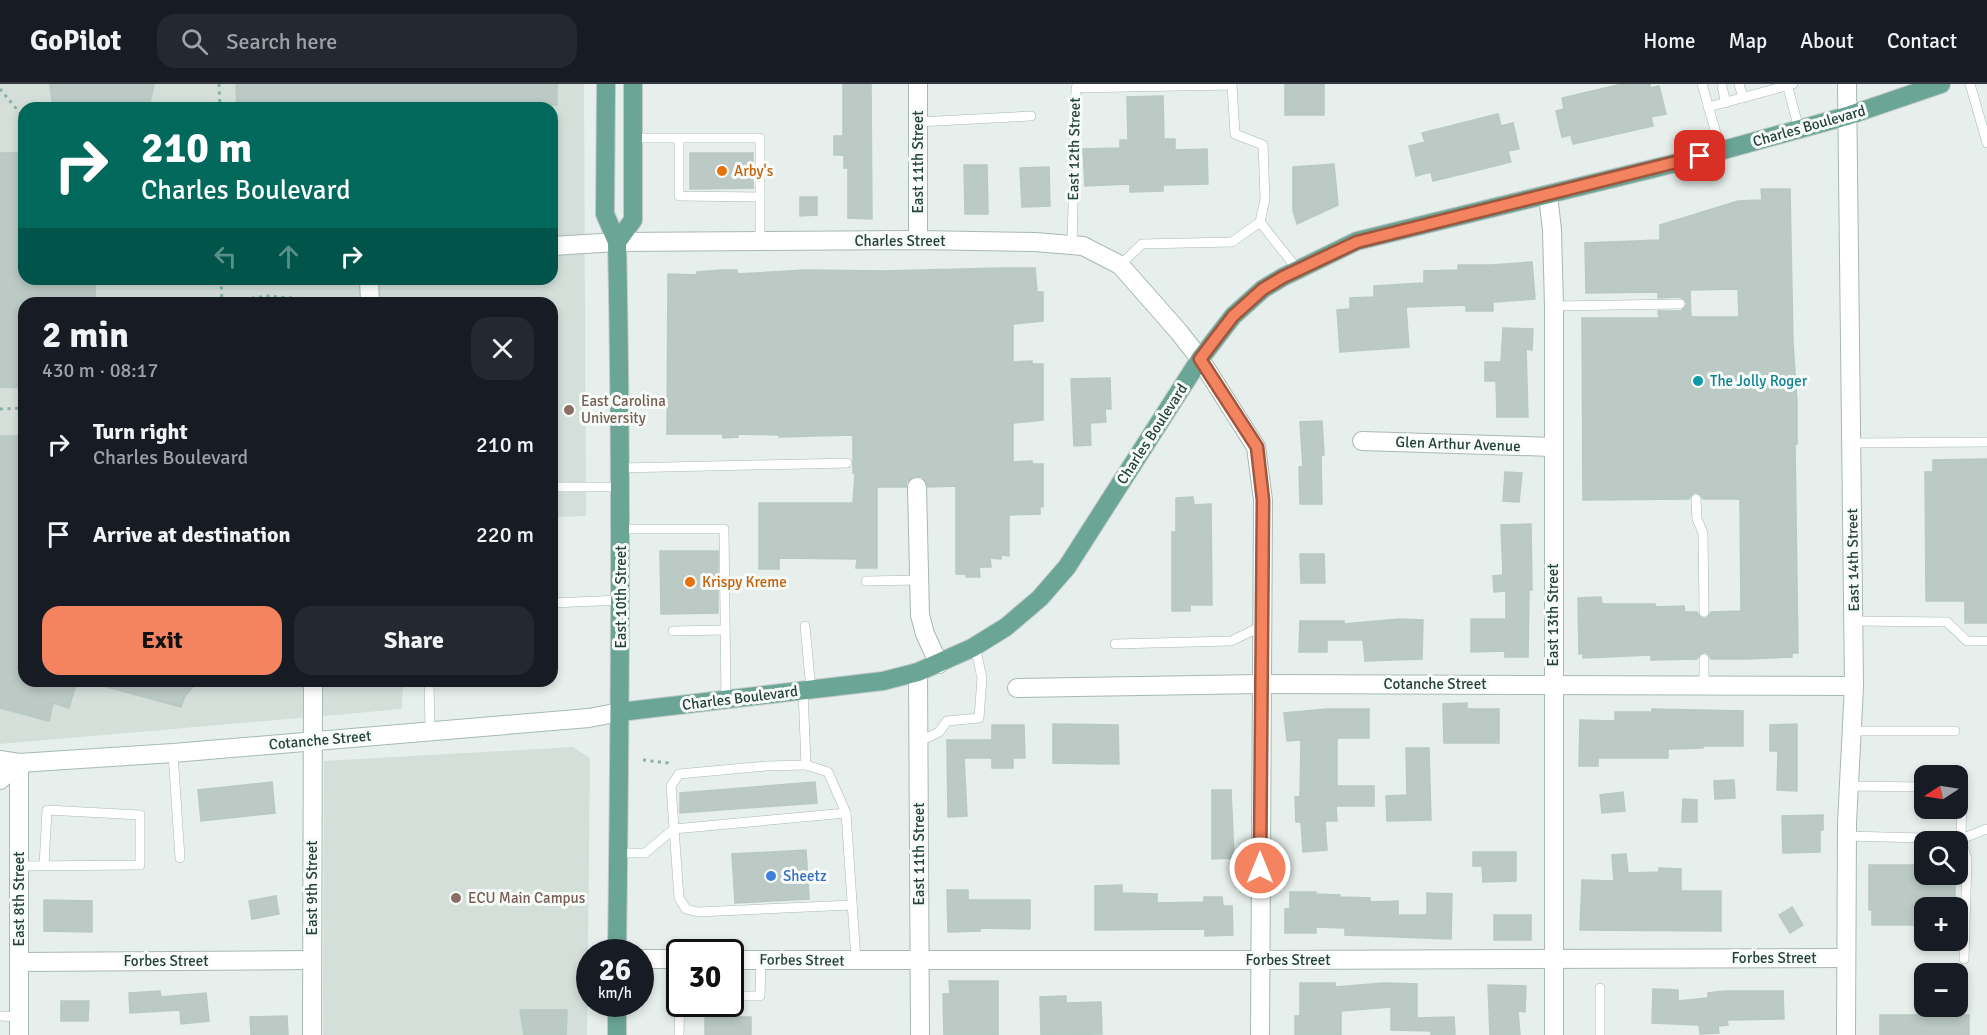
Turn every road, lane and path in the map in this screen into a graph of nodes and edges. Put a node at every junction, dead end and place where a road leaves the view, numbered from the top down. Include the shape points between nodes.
1 (219, 84) edge
2 (606, 84) edge
3 (633, 84) edge
4 (918, 84) edge
5 (1702, 84) edge
6 (1739, 84) edge
7 (1789, 84) edge
8 (1847, 84) edge
9 (1941, 84) edge
10 (1970, 84) edge
11 (1722, 87) dead end
12 (1770, 87) edge
13 (1757, 89) edge
14 (0, 90) edge
15 (1743, 98) junction
16 (220, 102) edge
17 (1726, 103) junction
18 (1708, 108) junction
19 (18, 111) edge
20 (1031, 116) dead end
21 (1847, 116) junction
22 (918, 122) junction
23 (1799, 129) junction
24 (633, 138) junction
25 (679, 138) junction
26 (1987, 143) edge
27 (1721, 151) junction
28 (1548, 195) junction
29 (760, 197) junction
30 (1260, 222) junction
31 (918, 240) junction
32 (617, 242) junction
33 (760, 242) junction
34 (1072, 245) junction
35 (558, 246) edge
36 (1120, 265) junction
37 (1298, 270) junction
38 (260, 297) edge
39 (279, 297) edge
40 (1680, 304) dead end
41 (1554, 306) junction
42 (1200, 359) junction
43 (18, 408) edge
44 (0, 409) edge
45 (1362, 441) dead end
46 (1987, 442) edge
47 (1852, 443) junction
48 (1554, 447) junction
49 (847, 463) dead end
50 (621, 478) junction
51 (558, 487) edge
52 (917, 487) dead end
53 (1696, 499) dead end
54 (621, 529) junction
55 (919, 580) junction
56 (866, 581) dead end
57 (621, 600) junction
58 (558, 603) edge
59 (1704, 612) dead end
60 (1853, 621) junction
61 (806, 626) dead end
62 (1262, 626) junction
63 (725, 630) junction
64 (673, 631) dead end
65 (1987, 641) edge
66 (1115, 644) dead end
67 (975, 646) junction
68 (1704, 659) dead end
69 (939, 664) junction
70 (918, 672) junction
71 (1261, 684) junction
72 (1553, 685) junction
73 (1704, 686) junction
74 (1854, 686) junction
75 (313, 687) edge
76 (429, 687) edge
77 (1017, 688) dead end
78 (807, 690) junction
79 (726, 699) junction
80 (620, 712) junction
81 (430, 731) junction
82 (1852, 731) junction
83 (1955, 731) dead end
84 (312, 740) junction
85 (918, 742) junction
86 (173, 753) junction
87 (0, 760) edge
88 (644, 760) dead end
89 (19, 763) junction
90 (806, 765) junction
91 (679, 774) junction
92 (0, 780) edge
93 (1849, 786) junction
94 (1914, 788) edge
95 (846, 813) junction
96 (674, 829) junction
97 (1987, 829) edge
98 (1847, 836) junction
99 (1968, 836) edge
100 (1914, 838) edge
101 (618, 853) junction
102 (180, 858) dead end
103 (18, 866) junction
104 (44, 866) junction
105 (1965, 885) edge
106 (852, 905) junction
107 (616, 939) edge
108 (1845, 958) junction
109 (1964, 959) dead end
110 (312, 960) junction
111 (744, 960) edge
112 (761, 960) junction
113 (920, 960) junction
114 (1260, 960) junction
115 (1553, 960) junction
116 (856, 961) junction
117 (19, 962) junction
118 (1600, 988) dead end
119 (744, 996) edge
120 (0, 1016) edge
121 (617, 1017) edge
122 (679, 1017) edge
123 (19, 1026) edge
124 (312, 1035) edge
125 (617, 1035) edge
126 (679, 1035) edge
127 (920, 1035) edge
128 (1260, 1035) edge
129 (1554, 1035) edge
130 (1600, 1035) edge
131 (1846, 1035) edge

1 - 16 path
2 - 32 main road, East 10th Street via 605,214
3 - 24 main road
4 - 22 street, East 11th Street
5 - 18 lane
6 - 15 lane
7 - 12 lane
7 - 23 lane
8 - 21 street, East 14th Street
9 - 21 main road, Charles Boulevard
10 - 26 lane
11 - 17 lane
12 - 13 lane
13 - 15 lane
14 - 19 path
15 - 17 lane
17 - 18 lane
18 - 27 lane
20 - 22 lane
21 - 23 main road, Charles Boulevard
21 - 47 street, East 14th Street
22 - 31 street, East 11th Street
23 - 27 main road, Charles Boulevard
24 - 25 lane
24 - 32 main road via 633,220
25 - 29 lane via 679,196
25 - 29 lane via 760,138
27 - 28 main road, Charles Boulevard
28 - 37 main road, Charles Boulevard via 1357,242
28 - 41 street, East 13th Street
29 - 33 lane
30 - 34 lane, East 12th Street via 1265,199 1263,145 1235,134 1232,85 1076,88
30 - 36 lane via 1232,242 1142,244
30 - 37 lane
31 - 33 street, Charles Street
31 - 34 street, Charles Street
32 - 33 street, Charles Street
32 - 35 street, Charles Street
32 - 50 main road, East 10th Street
34 - 36 street, Charles Street via 1083,246
36 - 42 street, Charles Street
37 - 42 main road, Charles Boulevard via 1249,300
38 - 39 path
40 - 41 lane
41 - 48 street, East 13th Street
42 - 62 street via 1257,447 1263,500
42 - 67 main road, Charles Boulevard via 1067,567 1040,598 1006,627
43 - 44 path
45 - 48 street, Glen Arthur Avenue
46 - 47 lane
47 - 60 street, East 14th Street
48 - 72 street, East 13th Street
49 - 50 lane
50 - 51 lane
50 - 54 main road, East 10th Street
52 - 55 street
53 - 59 lane via 1697,519 1703,533
54 - 57 main road, East 10th Street
54 - 63 lane via 724,529
55 - 56 lane
55 - 69 street via 920,615
57 - 58 lane
57 - 80 main road, East 10th Street
60 - 65 lane via 1947,622 1967,641
60 - 74 street, East 14th Street
61 - 78 lane
62 - 66 lane via 1231,641
62 - 71 street
63 - 64 lane
63 - 79 lane
67 - 69 main road, Charles Boulevard
67 - 85 lane via 982,678 979,718 947,722 939,732
68 - 73 lane
69 - 70 main road, Charles Boulevard
70 - 78 main road, Charles Boulevard via 883,681
70 - 85 street, East 11th Street
71 - 72 street, Cotanche Street
71 - 77 street, Cotanche Street
71 - 114 street
72 - 73 street, Cotanche Street
72 - 115 street, East 13th Street
73 - 74 street, Cotanche Street
74 - 82 street, East 14th Street
75 - 84 street, East 9th Street
76 - 81 lane
78 - 79 main road, Charles Boulevard
78 - 90 lane
79 - 80 main road, Charles Boulevard
80 - 81 street, Cotanche Street
80 - 101 main road, East 10th Street
81 - 84 street, Cotanche Street
82 - 83 lane
82 - 93 street, East 14th Street
84 - 86 street, Cotanche Street
84 - 110 street, East 9th Street
85 - 113 street, East 11th Street
86 - 89 street, Cotanche Street
86 - 102 lane
87 - 89 street, Cotanche Street
88 - 91 path via 668,763
89 - 92 street
89 - 103 street, East 8th Street
90 - 91 lane
90 - 95 lane via 828,772
91 - 96 lane via 670,786
93 - 94 lane
93 - 98 street, East 14th Street
95 - 96 lane
95 - 106 lane
96 - 101 lane via 645,853
96 - 106 lane via 679,898 686,909 698,912
97 - 99 lane
98 - 100 lane
98 - 108 street, East 14th Street
101 - 107 main road, East 10th Street
103 - 104 lane
103 - 117 street, East 8th Street
104 - 104 lane via 140,865 140,815 47,810
105 - 109 lane
106 - 116 lane
108 - 115 street, Forbes Street
108 - 131 street, East 14th Street
110 - 117 street, Forbes Street
110 - 124 street, East 9th Street
111 - 112 street, Forbes Street
112 - 116 street, Forbes Street
112 - 119 lane via 760,996
113 - 114 street, Forbes Street
113 - 116 street, Forbes Street
113 - 127 street, East 11th Street
114 - 115 street, Forbes Street
114 - 128 street
115 - 129 street, East 13th Street
117 - 123 street, East 8th Street
118 - 130 lane
120 - 123 lane
121 - 125 main road
122 - 126 lane

